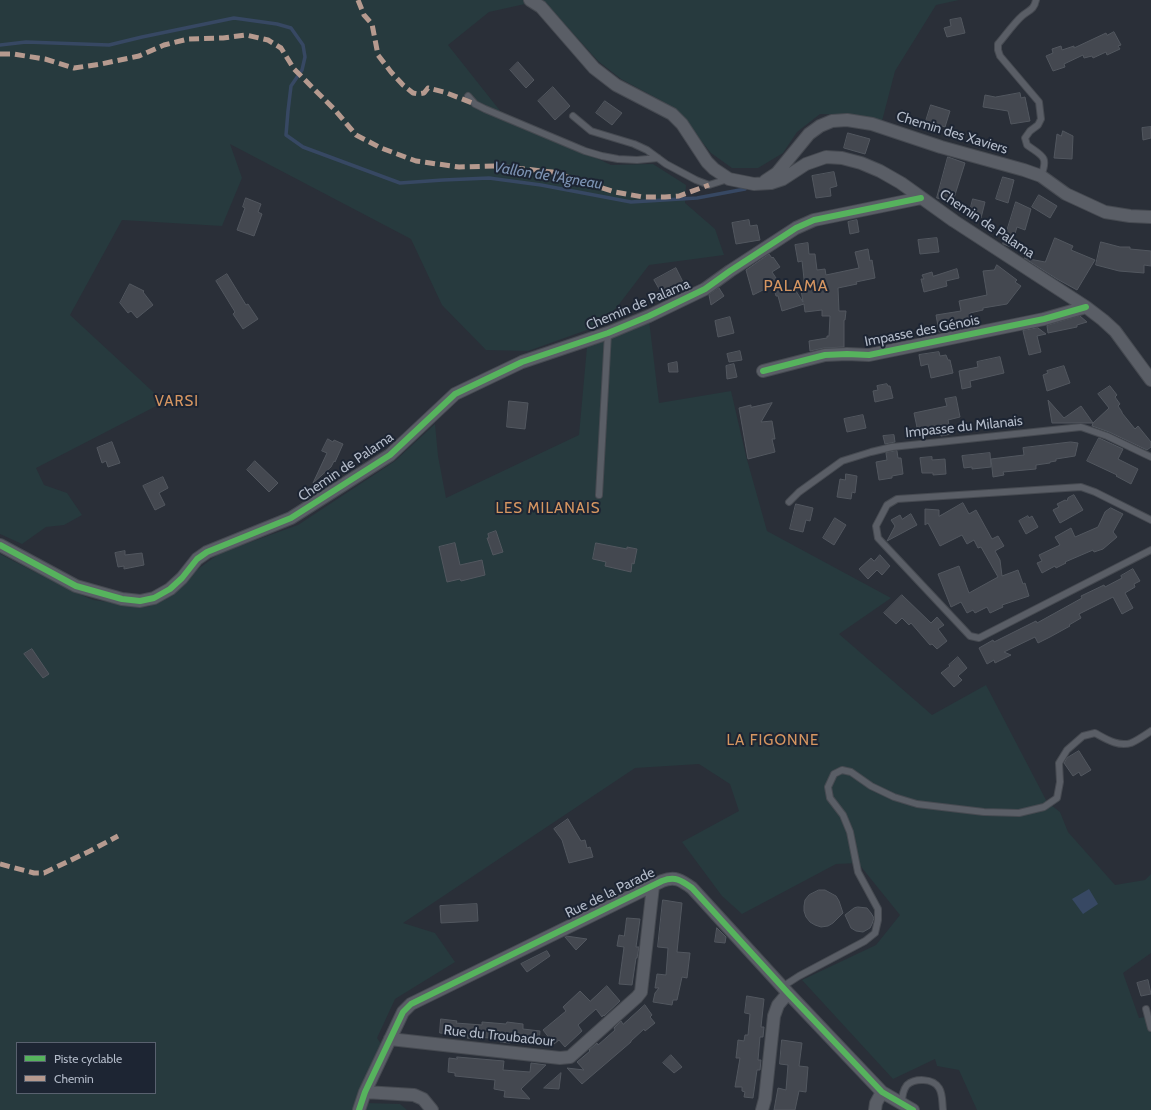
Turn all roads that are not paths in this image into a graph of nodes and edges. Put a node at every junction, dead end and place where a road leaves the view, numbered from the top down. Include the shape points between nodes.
1 (530, 0) edge
2 (1036, 0) edge
3 (468, 96) dead end
4 (573, 116) dead end
5 (658, 158) junction
6 (1041, 176) junction
7 (729, 179) junction
8 (759, 184) junction
9 (921, 198) junction
10 (1151, 217) edge
11 (1086, 308) junction
12 (608, 333) junction
13 (763, 371) dead end
14 (1151, 380) edge
15 (1151, 457) edge
16 (599, 495) dead end
17 (789, 502) dead end
18 (1151, 520) edge
19 (0, 545) edge
20 (1151, 550) edge
21 (1151, 731) edge
22 (653, 886) junction
23 (785, 990) junction
24 (1146, 1009) dead end
25 (1151, 1028) edge
26 (390, 1039) junction
27 (365, 1092) junction
28 (882, 1092) junction
29 (907, 1107) edge
30 (359, 1110) edge
31 (432, 1110) edge
32 (762, 1110) edge
33 (875, 1110) edge
34 (943, 1110) edge

1 - 7 street via 541,7 594,68 616,85 672,114 682,124 707,162
2 - 6 lane via 1035,6 1021,16 998,44 998,50 1000,56 1039,102 1041,119 1025,138 1027,145 1043,157 1045,166
3 - 5 lane via 484,109 585,151 618,159
4 - 5 lane via 591,131 634,144
5 - 7 lane via 696,180 709,184
6 - 8 street, Chemin des Xaviers via 872,124 848,120 832,121 820,126 809,134 777,172
6 - 10 street, Chemin des Xaviers via 1066,194 1105,212
7 - 8 street
8 - 9 street via 784,178 806,164 826,157 842,158 880,171
9 - 11 street, Chemin de Palama
9 - 12 street, Chemin de Palama via 814,220 790,232 706,289
11 - 13 street, Impasse des Génois via 869,355 825,355
11 - 14 street, Chemin de Palama via 1115,331
12 - 16 lane
12 - 19 street, Chemin de Palama via 522,362 455,394 390,455 291,518 207,552 197,559 170,589 154,598 140,601 122,599 76,586
15 - 17 lane, Impasse du Milanais via 1081,426 892,447 842,461
18 - 20 lane via 1081,487 897,499 887,505 876,526 878,538 970,636 979,638
21 - 23 lane via 1132,743 1122,744 1109,741 1095,733 1083,736 1067,750 1059,763 1060,782 1057,798 1044,807 1019,813 984,812 917,804 871,786 851,772 842,770 834,774 828,787 830,798 843,815 850,832 858,872 878,909 878,920 874,933 865,941 799,976
22 - 23 street, Rue de la Parade via 670,878 682,880
22 - 26 street, Rue de la Parade via 411,1004 403,1012
22 - 26 street, Rue du Troubadour via 640,992 570,1057
23 - 28 street, Rue de la Parade
23 - 32 street via 774,1016
24 - 25 lane
26 - 27 street, Rue de la Parade
27 - 30 street, Rue de la Parade
27 - 31 street via 414,1095 423,1098
28 - 29 street, Rue de la Parade
28 - 33 street
29 - 34 lane via 902,1097 907,1086 922,1080 938,1087

